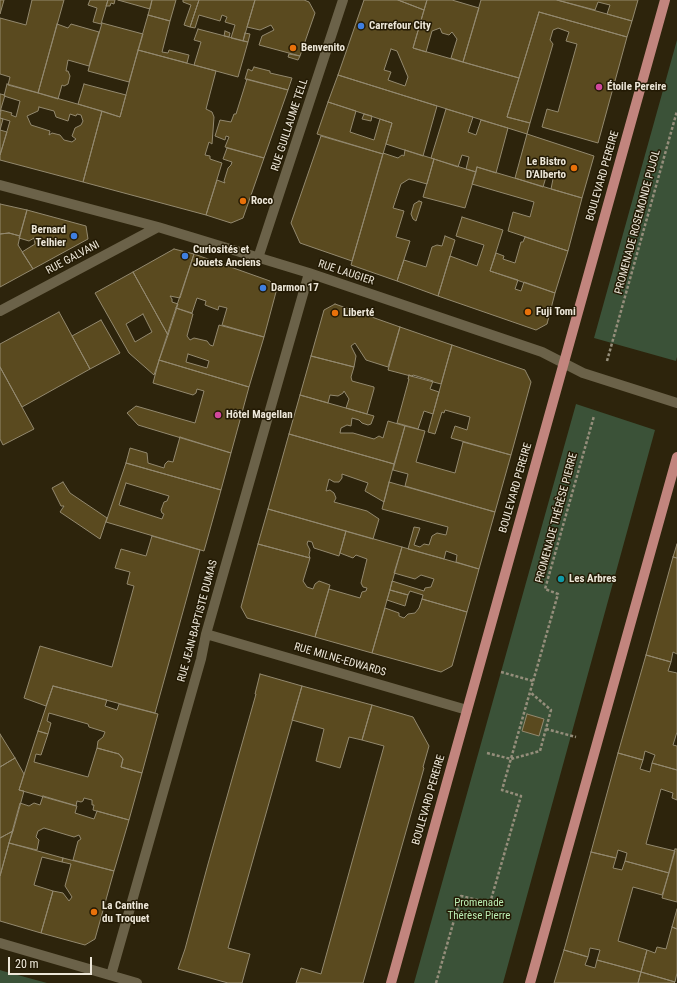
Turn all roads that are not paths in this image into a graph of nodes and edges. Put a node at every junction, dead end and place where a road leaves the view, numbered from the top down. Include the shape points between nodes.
1 (343, 0) edge
2 (664, 0) edge
3 (0, 185) edge
4 (158, 227) junction
5 (258, 258) junction
6 (310, 273) junction
7 (0, 311) edge
8 (563, 363) junction
9 (677, 403) edge
10 (677, 457) edge
11 (206, 634) junction
12 (467, 710) junction
13 (0, 942) edge
14 (111, 975) junction
15 (137, 983) edge
16 (391, 983) edge
17 (530, 983) edge

1 - 5 street, RUE GUILLAUME TELL
2 - 8 main road, BOULEVARD PEREIRE
3 - 4 street, RUE LAUGIER
4 - 5 street, RUE LAUGIER
4 - 7 street, RUE GALVANI
5 - 6 street, RUE LAUGIER
6 - 8 street, RUE LAUGIER via 542,352
6 - 11 street, RUE JEAN-BAPTISTE DUMAS
8 - 9 street, RUE LAUGIER via 602,380
8 - 12 main road, BOULEVARD PEREIRE
10 - 17 main road
11 - 12 street, RUE MILNE-EDWARDS
11 - 14 street, RUE JEAN-BAPTISTE DUMAS
12 - 16 main road, BOULEVARD PEREIRE
13 - 14 street
14 - 15 street

